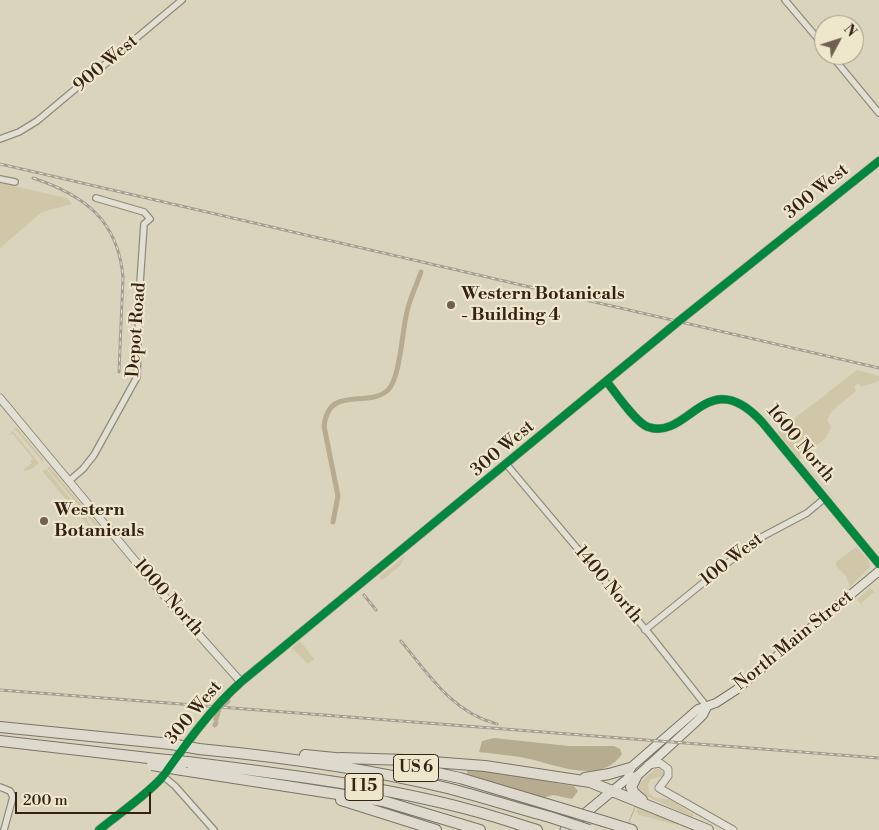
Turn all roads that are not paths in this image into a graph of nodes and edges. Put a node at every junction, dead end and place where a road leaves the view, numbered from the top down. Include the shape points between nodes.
1 (182, 0) edge
2 (785, 0) edge
3 (814, 34) edge
4 (839, 65) edge
5 (879, 113) edge
6 (0, 139) edge
7 (879, 161) edge
8 (0, 179) edge
9 (15, 182) dead end
10 (96, 198) dead end
11 (607, 382) junction
12 (0, 398) edge
13 (507, 465) junction
14 (69, 481) junction
15 (825, 498) junction
16 (879, 564) edge
17 (879, 571) edge
18 (645, 630) junction
19 (240, 682) junction
20 (707, 707) junction
21 (0, 728) edge
22 (0, 741) edge
23 (266, 756) junction
24 (341, 758) junction
25 (648, 765) junction
26 (185, 766) junction
27 (631, 774) junction
28 (163, 776) junction
29 (571, 778) junction
30 (0, 787) edge
31 (612, 791) junction
32 (319, 792) junction
33 (658, 809) junction
34 (4, 830) edge
35 (99, 830) edge
36 (214, 830) edge
37 (436, 830) edge
38 (480, 830) edge
39 (537, 830) edge
40 (565, 830) edge
41 (589, 830) edge
42 (632, 830) edge
43 (708, 830) edge
44 (733, 830) edge

1 - 6 street, 900 West via 30,126
2 - 3 street
4 - 5 street
7 - 11 street, 300 West
8 - 9 street
10 - 14 street, Depot Road via 144,212 150,219 144,224 138,372 133,388 94,455
11 - 13 street, 300 West
11 - 15 street, 1600 North via 640,421 657,428 669,428 695,408 708,403 721,400 744,405
12 - 14 street, 1000 North
13 - 18 street, 1400 North
13 - 19 street, 300 West
14 - 19 street, 1000 North
15 - 16 street, 1600 North
15 - 18 street, 100 West via 807,513 756,540
17 - 20 main road, North Main Street via 736,690
18 - 20 street, 1400 North
19 - 28 street, 300 West via 200,723
20 - 25 main road, North Main Street via 703,715
20 - 27 main road, North Main Street via 698,709
21 - 23 highway, I 15, bridge
22 - 26 highway, I 15, bridge
23 - 24 highway, US 6
23 - 41 highway, I 15, bridge via 448,788
24 - 29 highway via 485,766
24 - 42 highway, US 6, bridge via 436,772
25 - 27 main road, North Main Street
25 - 44 street via 660,763 668,768 668,776 659,788
26 - 32 highway
26 - 39 highway, I 15 via 278,773 404,794
27 - 29 highway
27 - 31 main road, North Main Street
27 - 33 highway via 634,794
28 - 35 street, 300 West
28 - 36 street
29 - 31 highway
30 - 34 street via 13,796
31 - 33 highway
31 - 40 main road, North Main Street
32 - 37 highway
32 - 38 highway via 383,801
33 - 43 highway

